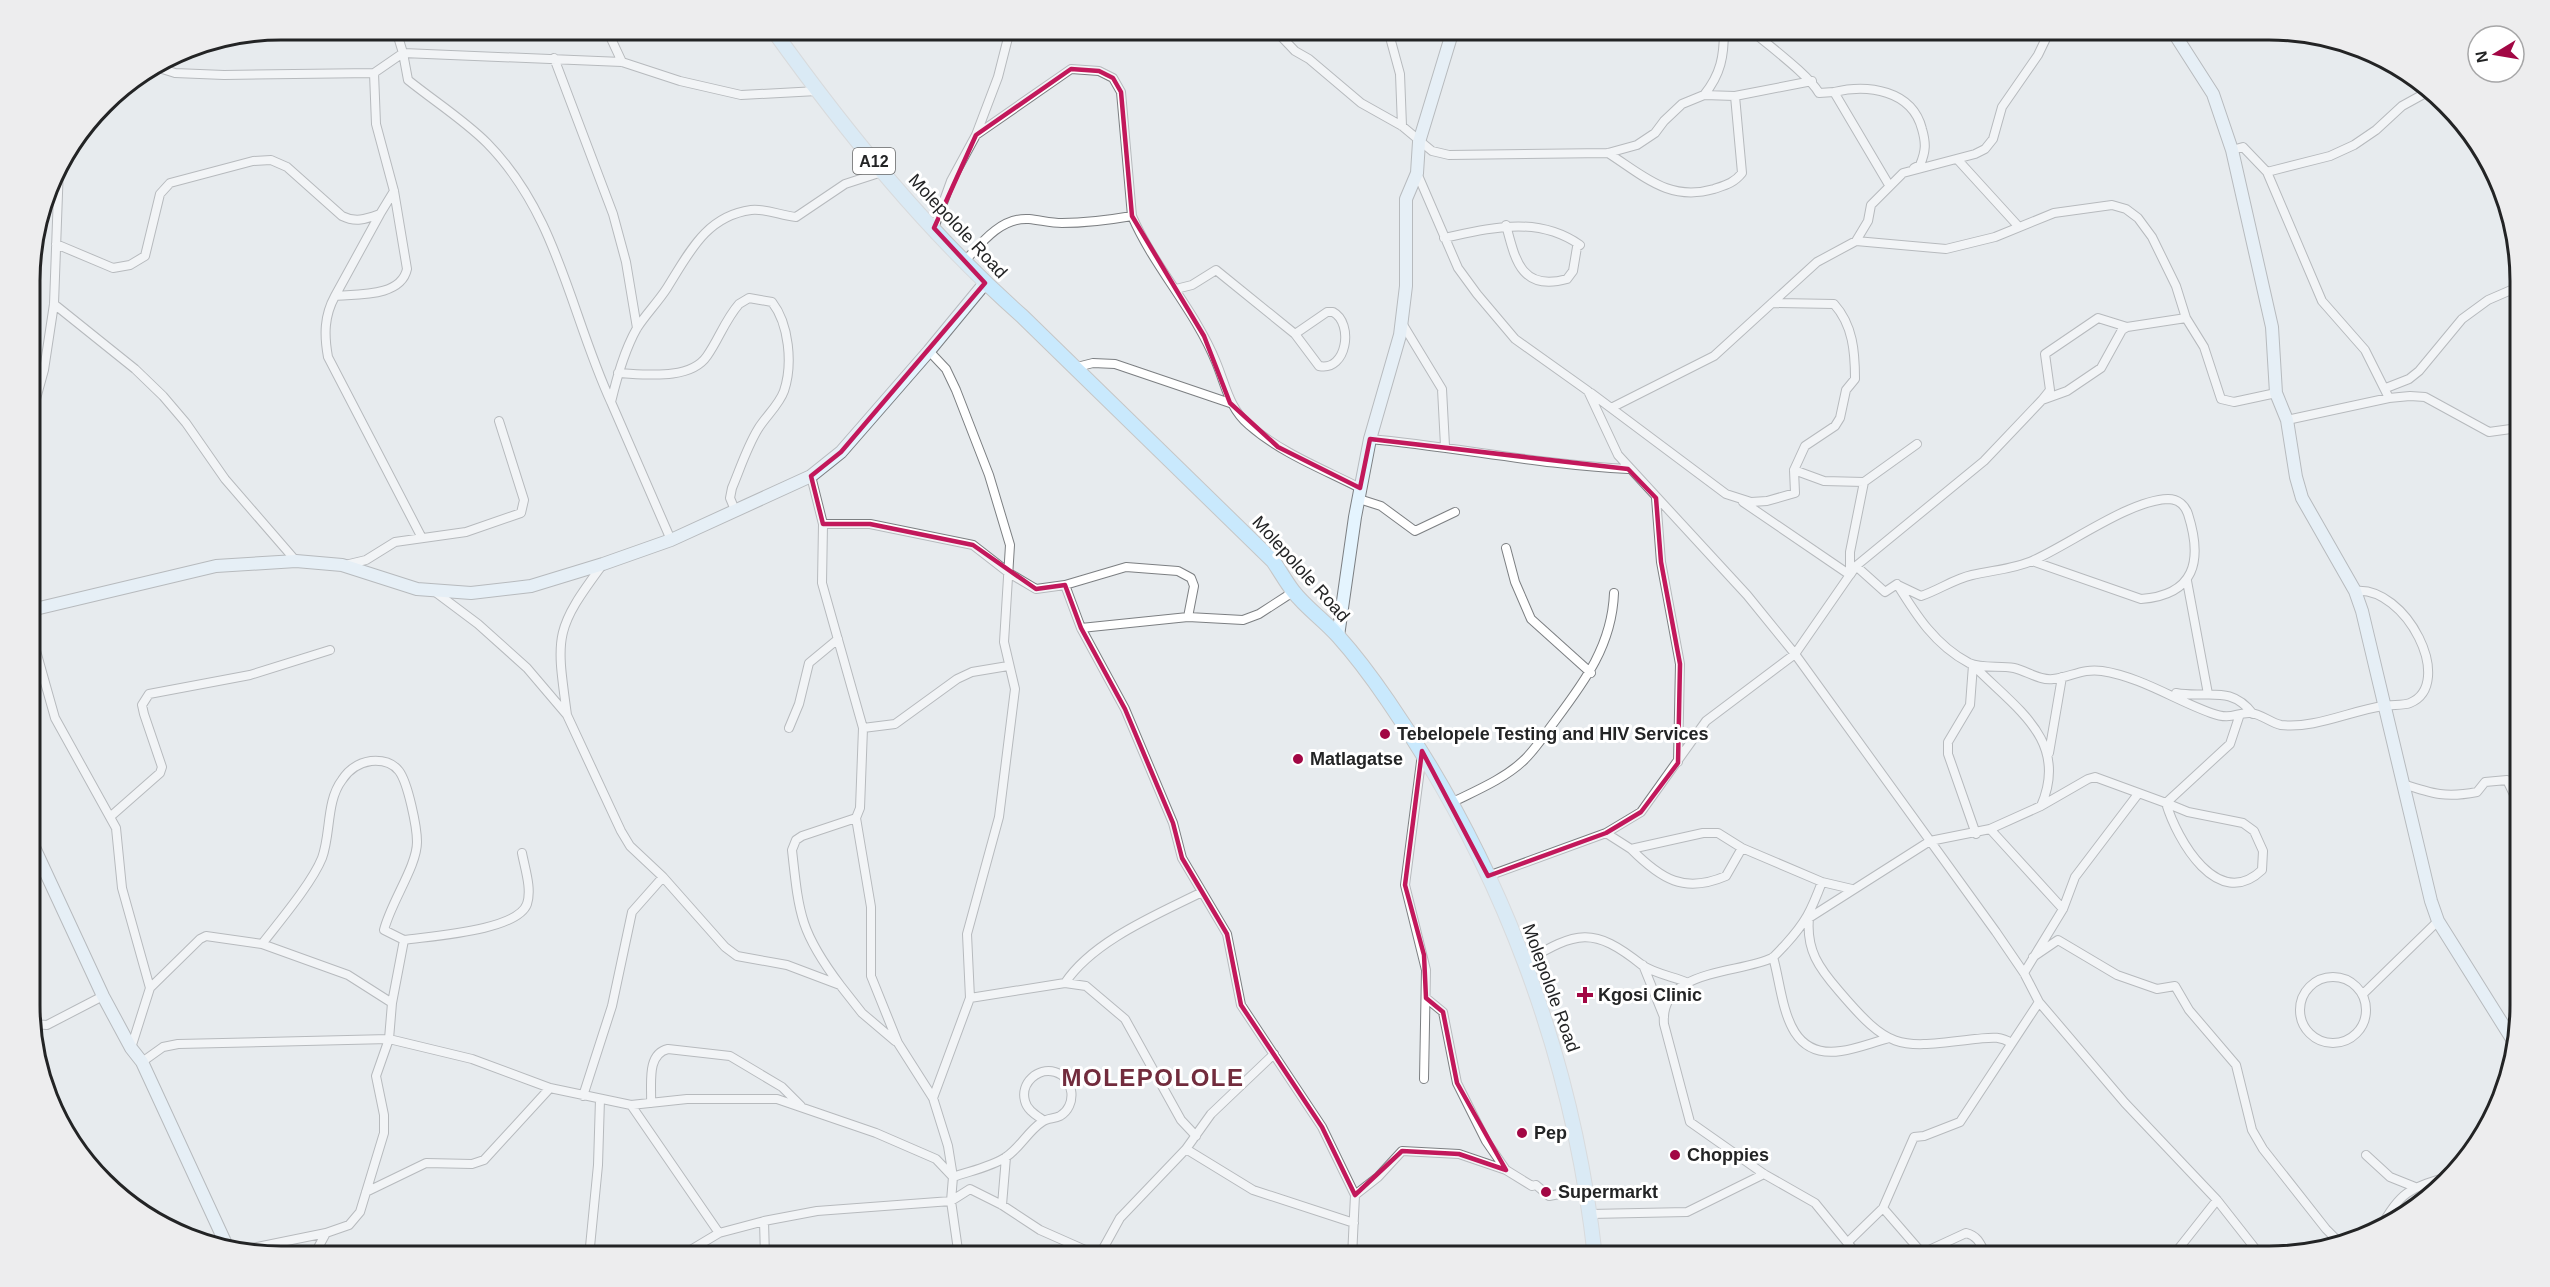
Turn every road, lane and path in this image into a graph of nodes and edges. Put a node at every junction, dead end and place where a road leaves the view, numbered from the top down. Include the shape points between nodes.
1 (399, 40) edge
2 (612, 40) edge
3 (779, 40) edge
4 (1007, 40) edge
5 (1285, 40) edge
6 (1391, 40) edge
7 (1451, 40) edge
8 (1724, 40) edge
9 (1762, 40) edge
10 (2045, 40) edge
11 (2178, 40) edge
12 (403, 53) junction
13 (554, 57) junction
14 (622, 62) junction
15 (166, 70) edge
16 (374, 73) junction
17 (1812, 81) junction
18 (817, 91) junction
19 (1834, 92) junction
20 (1704, 95) junction
21 (2421, 95) edge
22 (1735, 96) junction
23 (1402, 126) junction
24 (976, 135) junction
25 (1419, 142) junction
26 (2232, 150) junction
27 (1608, 153) junction
28 (1957, 159) junction
29 (882, 172) junction
30 (2267, 172) junction
31 (1417, 173) junction
32 (1903, 173) junction
33 (1889, 185) junction
34 (394, 191) junction
35 (53, 203) edge
36 (380, 214) junction
37 (1132, 216) junction
38 (1506, 225) junction
39 (2019, 227) junction
40 (934, 228) junction
41 (1444, 238) junction
42 (1856, 242) junction
43 (56, 244) junction
44 (965, 261) junction
45 (985, 283) junction
46 (1176, 290) junction
47 (2510, 290) edge
48 (335, 296) junction
49 (1772, 303) junction
50 (54, 304) junction
51 (2187, 318) junction
52 (1401, 322) junction
53 (2127, 327) junction
54 (637, 328) junction
55 (1295, 334) junction
56 (929, 351) junction
57 (1073, 368) junction
58 (618, 373) junction
59 (40, 384) edge
60 (2386, 388) junction
61 (1588, 391) junction
62 (2276, 393) junction
63 (2389, 398) junction
64 (2042, 400) junction
65 (611, 402) junction
66 (1230, 403) junction
67 (1611, 408) junction
68 (2287, 420) junction
69 (499, 421) dead end
70 (2510, 429) edge
71 (1370, 439) junction
72 (1917, 444) dead end
73 (1445, 446) junction
74 (1628, 469) junction
75 (1794, 470) junction
76 (811, 476) junction
77 (1863, 482) junction
78 (1359, 494) junction
79 (1656, 498) junction
80 (1741, 500) junction
81 (735, 510) junction
82 (1455, 512) dead end
83 (823, 524) junction
84 (422, 538) junction
85 (671, 540) junction
86 (1506, 548) dead end
87 (296, 561) junction
88 (2032, 561) junction
89 (603, 564) junction
90 (342, 565) junction
91 (1856, 566) junction
92 (1008, 573) junction
93 (1850, 575) junction
94 (2187, 581) junction
95 (1897, 584) junction
96 (1065, 585) junction
97 (433, 591) junction
98 (2355, 591) junction
99 (1293, 592) junction
100 (1614, 593) dead end
101 (40, 608) edge
102 (1188, 617) junction
103 (1081, 628) junction
104 (1338, 636) junction
105 (838, 639) junction
106 (330, 650) dead end
107 (1796, 654) junction
108 (1973, 664) junction
109 (40, 665) edge
110 (1008, 666) junction
111 (1591, 673) junction
112 (2062, 677) junction
113 (2163, 691) junction
114 (2208, 694) junction
115 (2383, 706) junction
116 (2251, 713) junction
117 (567, 715) junction
118 (2239, 717) junction
119 (789, 728) dead end
120 (863, 728) junction
121 (1422, 751) junction
122 (2049, 754) junction
123 (1678, 763) junction
124 (2403, 784) junction
125 (2510, 786) edge
126 (2138, 794) junction
127 (1451, 803) junction
128 (2166, 803) junction
129 (2041, 806) junction
130 (110, 817) junction
131 (856, 818) junction
132 (1990, 829) junction
133 (1606, 833) junction
134 (1976, 834) junction
135 (1930, 841) junction
136 (1742, 848) junction
137 (1631, 849) junction
138 (522, 854) dead end
139 (40, 860) edge
140 (1488, 876) junction
141 (663, 877) junction
142 (1821, 882) junction
143 (1852, 889) junction
144 (1200, 893) junction
145 (2064, 909) junction
146 (1809, 918) junction
147 (2438, 921) junction
148 (404, 940) junction
149 (262, 944) junction
150 (1773, 957) junction
151 (2033, 957) junction
152 (1525, 962) junction
153 (1643, 965) junction
154 (2024, 973) junction
155 (1686, 982) junction
156 (1065, 983) junction
157 (840, 985) junction
158 (150, 988) junction
159 (2363, 994) junction
160 (103, 996) junction
161 (970, 998) junction
162 (1426, 998) junction
163 (2039, 1002) junction
164 (392, 1003) junction
165 (1664, 1017) junction
166 (41, 1025) edge
167 (2508, 1032) edge
168 (389, 1039) junction
169 (1886, 1039) junction
170 (898, 1043) junction
171 (2011, 1043) junction
172 (131, 1048) junction
173 (1274, 1054) junction
174 (142, 1062) junction
175 (1424, 1079) dead end
176 (550, 1088) junction
177 (584, 1096) junction
178 (933, 1098) junction
179 (600, 1099) junction
180 (651, 1103) junction
181 (631, 1105) junction
182 (801, 1107) junction
183 (1043, 1120) junction
184 (1196, 1136) junction
185 (1186, 1149) junction
186 (2366, 1155) dead end
187 (1006, 1157) junction
188 (1506, 1170) junction
189 (1764, 1174) junction
190 (953, 1177) junction
191 (2433, 1181) edge
192 (2415, 1187) junction
193 (1585, 1189) junction
194 (366, 1192) junction
195 (1355, 1195) junction
196 (951, 1200) junction
197 (2217, 1200) junction
198 (1002, 1205) junction
199 (1883, 1208) junction
200 (1590, 1214) junction
201 (2388, 1214) edge
202 (764, 1221) junction
203 (1354, 1223) junction
204 (326, 1233) junction
205 (719, 1233) junction
206 (2335, 1237) edge
207 (224, 1239) edge
208 (1848, 1242) junction
209 (263, 1246) edge
210 (319, 1246) edge
211 (590, 1246) edge
212 (697, 1246) edge
213 (765, 1246) edge
214 (957, 1246) edge
215 (1074, 1246) edge
216 (1102, 1246) edge
217 (1353, 1246) edge
218 (1594, 1246) edge
219 (1851, 1246) edge
220 (1911, 1246) edge
221 (1938, 1246) edge
222 (1982, 1246) edge
223 (2181, 1246) edge
224 (2251, 1246) edge

1 - 12 street
2 - 14 street
3 - 18 main road, Molepolole Road / A12
4 - 24 street
5 - 23 street via 1344,91
6 - 23 street via 1400,74
7 - 25 street
8 - 20 street via 1720,72
9 - 17 street
10 - 28 street via 2002,107 1993,139 1985,149
11 - 26 street via 2213,94
12 - 13 street
12 - 16 street
12 - 65 street via 408,80 486,143 530,200 560,259 586,345
13 - 14 street
13 - 54 street via 613,214
14 - 18 street via 741,95
15 - 16 street via 224,75
16 - 34 street via 376,124
17 - 19 street via 1819,93
17 - 22 street
18 - 29 main road, Molepolole Road / A12
19 - 32 street via 1852,88 1885,91 1911,107 1927,145 1920,165
19 - 33 street
20 - 22 street
20 - 27 street via 1683,104 1646,140
21 - 30 street via 2402,106 2354,146
22 - 27 street via 1742,173 1733,183 1704,192 1678,193 1649,181
23 - 25 street
24 - 37 street via 1071,69 1099,71 1113,78 1121,92
24 - 40 street via 951,181
25 - 27 street via 1432,151 1449,155
25 - 31 street
26 - 30 street via 2243,147
26 - 62 street via 2272,327
28 - 32 street
28 - 39 street
29 - 40 main road, Molepolole Road / A12
29 - 54 street via 845,184 796,217 752,209 730,215 712,226 699,237
30 - 60 street via 2322,301 2365,350
31 - 41 street
31 - 52 street via 1406,199 1406,286
32 - 33 street
33 - 42 street via 1871,206
34 - 36 street
34 - 48 street via 407,269 405,279 398,286 378,291
35 - 43 street
36 - 43 street via 351,220 287,167 271,160 253,161 170,183 160,194 146,256 130,265 113,268
36 - 48 street
37 - 44 street via 1098,222 1014,221 987,237
37 - 46 street
38 - 38 street via 1564,234 1580,245 1567,279 1536,279 1522,270 1515,262
38 - 41 street
39 - 42 street via 1946,249
39 - 51 street via 2054,213 2112,206 2126,209 2152,237
40 - 44 main road, Molepolole Road / A12
41 - 61 street via 1458,268 1515,339
42 - 49 street via 1817,262
43 - 50 street
44 - 45 main road, Molepolole Road / A12
45 - 56 street
45 - 57 main road, Molepolole Road / A12
46 - 55 street via 1216,270
46 - 66 street via 1216,360
47 - 60 street via 2488,300 2462,319 2419,371
48 - 84 street via 328,309 328,357
49 - 67 street via 1714,356
49 - 75 street via 1834,304 1846,317 1854,346 1856,379 1846,390 1840,418 1836,426 1805,446
50 - 59 street
50 - 87 street via 163,396 225,479
51 - 53 street
51 - 62 street via 2204,347 2221,399 2234,402
52 - 71 street
52 - 73 street via 1442,389
53 - 64 street via 2101,368 2067,391
53 - 64 street via 2098,318 2045,354 2050,390
54 - 58 street
55 - 55 street via 1327,312 1333,312 1341,319 1346,338 1331,367 1319,366
56 - 76 street via 841,452
56 - 92 street via 946,369 989,475 1010,545
57 - 66 street via 1115,364
57 - 99 main road, Molepolole Road / A12 via 1273,561
58 - 65 street
58 - 81 street via 663,374 694,367 708,356 739,304 749,298 772,302 785,326 784,391 759,428 732,488 730,498
60 - 63 street
61 - 67 street
61 - 74 street via 1613,448
62 - 68 street
63 - 68 street
63 - 70 street via 2425,397 2489,432
64 - 91 street via 1984,461
65 - 85 street
66 - 78 street via 1249,425 1278,447
67 - 80 street via 1714,486
68 - 98 street via 2302,498
69 - 84 street via 524,500 521,513 466,532
71 - 73 street
71 - 78 street
72 - 77 street
73 - 74 street via 1554,464
74 - 79 street
75 - 77 street via 1824,481
75 - 80 street via 1795,493 1767,501
76 - 81 street
76 - 83 street
77 - 93 street via 1850,552
78 - 82 street via 1415,531
78 - 104 street
79 - 107 street via 1748,595
79 - 123 street via 1661,562 1680,664
80 - 93 street
81 - 85 street
83 - 92 street via 870,524 973,545
83 - 105 street via 822,583
84 - 90 street via 395,542 366,560
85 - 89 street
86 - 111 street via 1531,619
87 - 90 street
87 - 101 street via 200,569
88 - 94 street via 2141,599 2158,598
88 - 94 street via 2145,504 2170,499 2186,508 2190,522 2194,560
88 - 95 street via 1958,579 1921,596
89 - 97 street via 512,589
89 - 117 street via 573,604 561,633 559,658
90 - 97 street
91 - 93 street
91 - 95 street via 1885,592
91 - 107 street
92 - 96 street via 1036,589
92 - 110 street via 1004,642
94 - 114 street
95 - 108 street via 1922,624 1946,648
96 - 102 street via 1116,568 1178,571 1191,578 1194,586
96 - 103 street
97 - 117 street via 527,668
98 - 115 street
98 - 115 street via 2367,590 2386,598 2407,616 2424,647 2426,688 2411,703
99 - 102 street via 1243,620
99 - 104 main road, Molepolole Road / A12
100 - 111 street via 1611,625
102 - 103 street
103 - 144 street via 1125,709 1173,823 1182,858
104 - 121 main road, Molepolole Road / A12
105 - 119 street via 809,663
105 - 120 street
106 - 130 street via 250,675 149,694 142,705 162,767
107 - 123 street via 1706,721
107 - 135 street
108 - 112 street via 2012,668 2045,679
108 - 122 street via 2034,728
108 - 134 street via 1970,705 1948,741 1948,748
109 - 130 street via 55,718
110 - 120 street via 972,672 957,679 895,724
110 - 161 street via 1015,689 999,817 967,934
111 - 127 street via 1524,760
112 - 113 street via 2081,670 2104,671
112 - 122 street
113 - 114 street via 2195,697
113 - 118 street via 2219,716
114 - 116 street via 2229,695 2243,701
115 - 116 street via 2295,726 2279,725
115 - 124 street
116 - 118 street
117 - 141 street via 621,831 630,846
118 - 128 street via 2230,744
120 - 131 street via 860,808
121 - 127 main road, Molepolole Road / A12
121 - 162 street via 1405,885 1424,955
122 - 129 street via 2050,777
123 - 133 street via 1641,812
124 - 125 street via 2439,796 2477,792 2485,782 2507,780
124 - 147 street
126 - 128 street
126 - 129 street via 2095,777
126 - 145 street via 2074,877
127 - 140 main road, Molepolole Road / A12
128 - 128 street via 2188,812 2243,823 2254,831 2263,851 2262,870 2252,879 2229,882 2213,875 2181,842
129 - 132 street
130 - 158 street via 119,840 122,888
131 - 157 street via 802,836 792,850 803,927
131 - 170 street via 871,907 871,976
132 - 134 street
132 - 145 street
133 - 137 street
133 - 140 street
134 - 135 street
135 - 143 street
135 - 154 street
136 - 137 street via 1711,832
136 - 137 street via 1726,876 1693,886 1661,875
136 - 142 street
138 - 148 street via 529,893 521,913 490,927
139 - 160 street
140 - 152 main road, Molepolole Road / A12
141 - 157 street via 737,956 787,965
141 - 177 street via 632,912 612,1006
142 - 143 street
142 - 146 street
143 - 146 street
144 - 156 street via 1124,932 1075,968
144 - 173 street via 1227,934 1241,1005
145 - 151 street
146 - 150 street
146 - 169 street via 1807,935 1818,967 1862,1018
147 - 159 street
147 - 167 street
148 - 149 street via 384,930 414,860 416,824 400,772 380,760 362,762 341,781 335,791 319,865
148 - 164 street
149 - 158 street via 206,936
149 - 164 street via 348,975
150 - 155 street
150 - 169 street via 1789,1022 1799,1040 1814,1049 1840,1051
151 - 154 street
151 - 206 street via 2058,940 2117,975 2157,989 2175,986 2188,1010 2236,1065 2252,1130 2263,1149
152 - 153 street via 1561,940 1597,938 1617,945
152 - 193 main road, Molepolole Road / A12 via 1572,1112
153 - 155 street
153 - 165 street
154 - 163 street
155 - 165 street via 1674,995
156 - 161 street
156 - 184 street via 1086,986 1125,1019 1181,1120
157 - 170 street via 862,1013
158 - 172 street
159 - 159 street via 2343,977 2317,980 2301,1000 2303,1026 2323,1042 2349,1040 2365,1020
160 - 166 street
160 - 172 street
161 - 178 street
162 - 175 street
162 - 188 street via 1443,1012 1457,1083 1486,1141
163 - 171 street
163 - 197 street via 2125,1103
164 - 168 street
165 - 189 street via 1690,1122
168 - 174 street via 178,1044 164,1047
168 - 176 street via 457,1054
168 - 194 street via 376,1076 384,1133
169 - 171 street via 1920,1045 1996,1037
170 - 178 street
171 - 199 street via 1959,1122 1914,1137
172 - 174 street
173 - 184 street via 1211,1114
173 - 195 street via 1322,1127
174 - 207 street
176 - 177 street
176 - 194 street via 484,1160 472,1164 426,1163
177 - 179 street
178 - 190 street
179 - 181 street
179 - 211 street
180 - 181 street
180 - 182 street via 759,1097
180 - 182 street via 653,1061 668,1049 730,1056 782,1087
181 - 205 street
182 - 190 street via 936,1159
183 - 183 street via 1030,1110 1024,1090 1036,1073 1057,1072 1066,1078 1072,1099 1059,1116
183 - 187 street
184 - 185 street
185 - 203 street via 1253,1190
185 - 216 street via 1120,1218
186 - 192 street via 2390,1177
187 - 190 street
187 - 198 street
188 - 193 street via 1549,1196
188 - 195 street via 1459,1154 1401,1151
189 - 200 street via 1687,1212
189 - 208 street via 1815,1203
190 - 196 street
191 - 192 street
192 - 201 street via 2396,1201
193 - 200 main road, Molepolole Road / A12
194 - 204 street via 355,1220
195 - 203 street
196 - 198 street via 970,1189
196 - 202 street via 817,1211
196 - 214 street
197 - 223 street
197 - 224 street
198 - 215 street via 1040,1230
199 - 208 street
199 - 220 street
200 - 218 main road, Molepolole Road / A12
202 - 205 street
202 - 213 street
203 - 217 street
204 - 209 street
204 - 210 street
205 - 212 street
208 - 219 street
221 - 222 street via 1966,1233 1974,1235

